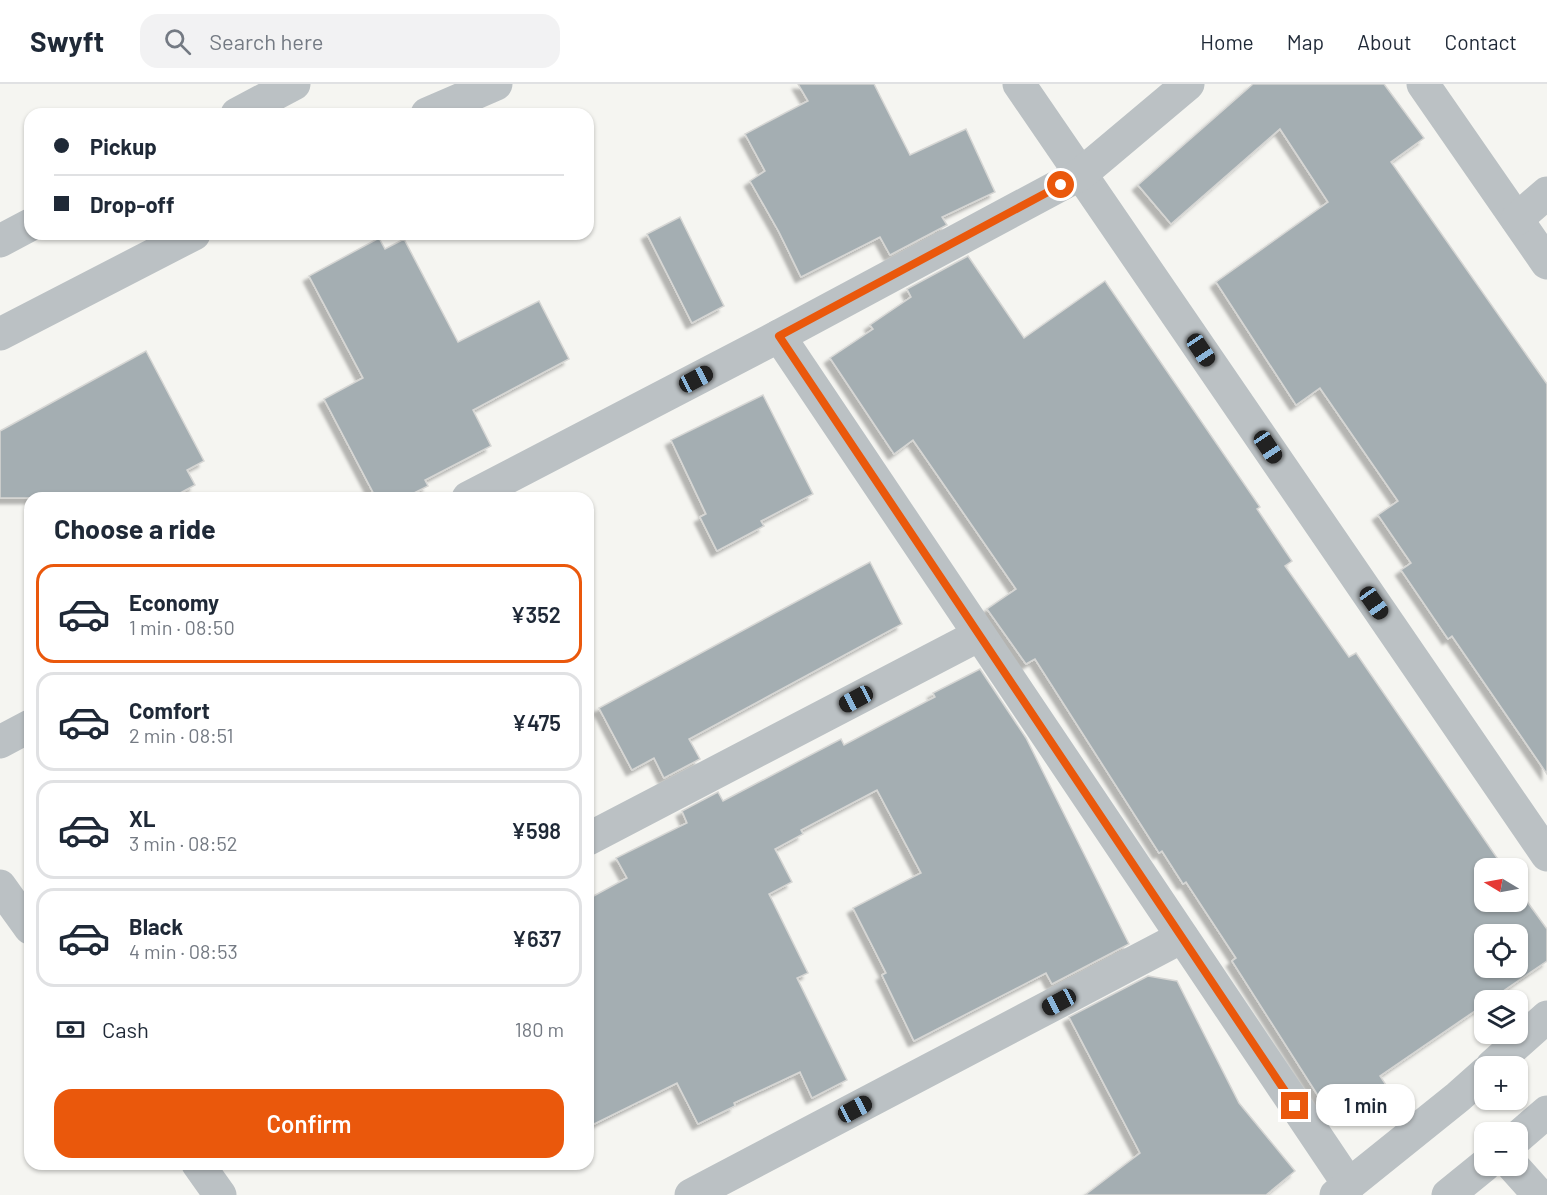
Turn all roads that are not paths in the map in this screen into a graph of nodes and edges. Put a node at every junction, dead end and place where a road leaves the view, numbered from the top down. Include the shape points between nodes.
1 (294, 84) edge
2 (496, 84) edge
3 (1019, 84) edge
4 (1188, 84) edge
5 (1423, 84) edge
6 (248, 108) edge
7 (441, 108) edge
8 (1081, 174) junction
9 (1547, 194) edge
10 (1516, 219) junction
11 (24, 228) edge
12 (182, 240) edge
13 (0, 241) edge
14 (1547, 263) edge
15 (0, 334) edge
16 (779, 336) junction
17 (480, 492) edge
18 (979, 635) junction
19 (24, 729) edge
20 (0, 742) edge
21 (594, 836) edge
22 (1547, 855) edge
23 (0, 886) edge
24 (24, 920) edge
25 (1182, 937) junction
26 (1547, 1017) edge
27 (1503, 1056) edge
28 (1474, 1083) edge
29 (1547, 1112) edge
30 (1528, 1128) edge
31 (202, 1170) edge
32 (1474, 1174) edge
33 (1522, 1176) edge
34 (1342, 1190) edge
35 (220, 1195) edge
36 (691, 1195) edge
37 (1448, 1195) edge
38 (1539, 1195) edge

1 - 6 street
2 - 7 street
3 - 8 street
4 - 8 street
5 - 10 street
8 - 16 street
8 - 22 street
9 - 10 street
10 - 14 street
11 - 13 street
12 - 15 street
16 - 17 street
16 - 18 street
18 - 21 street
18 - 25 street
19 - 20 street
23 - 24 street
25 - 34 street
25 - 36 street
26 - 27 street
28 - 34 street
29 - 30 street
31 - 35 street
32 - 37 street
33 - 38 street

